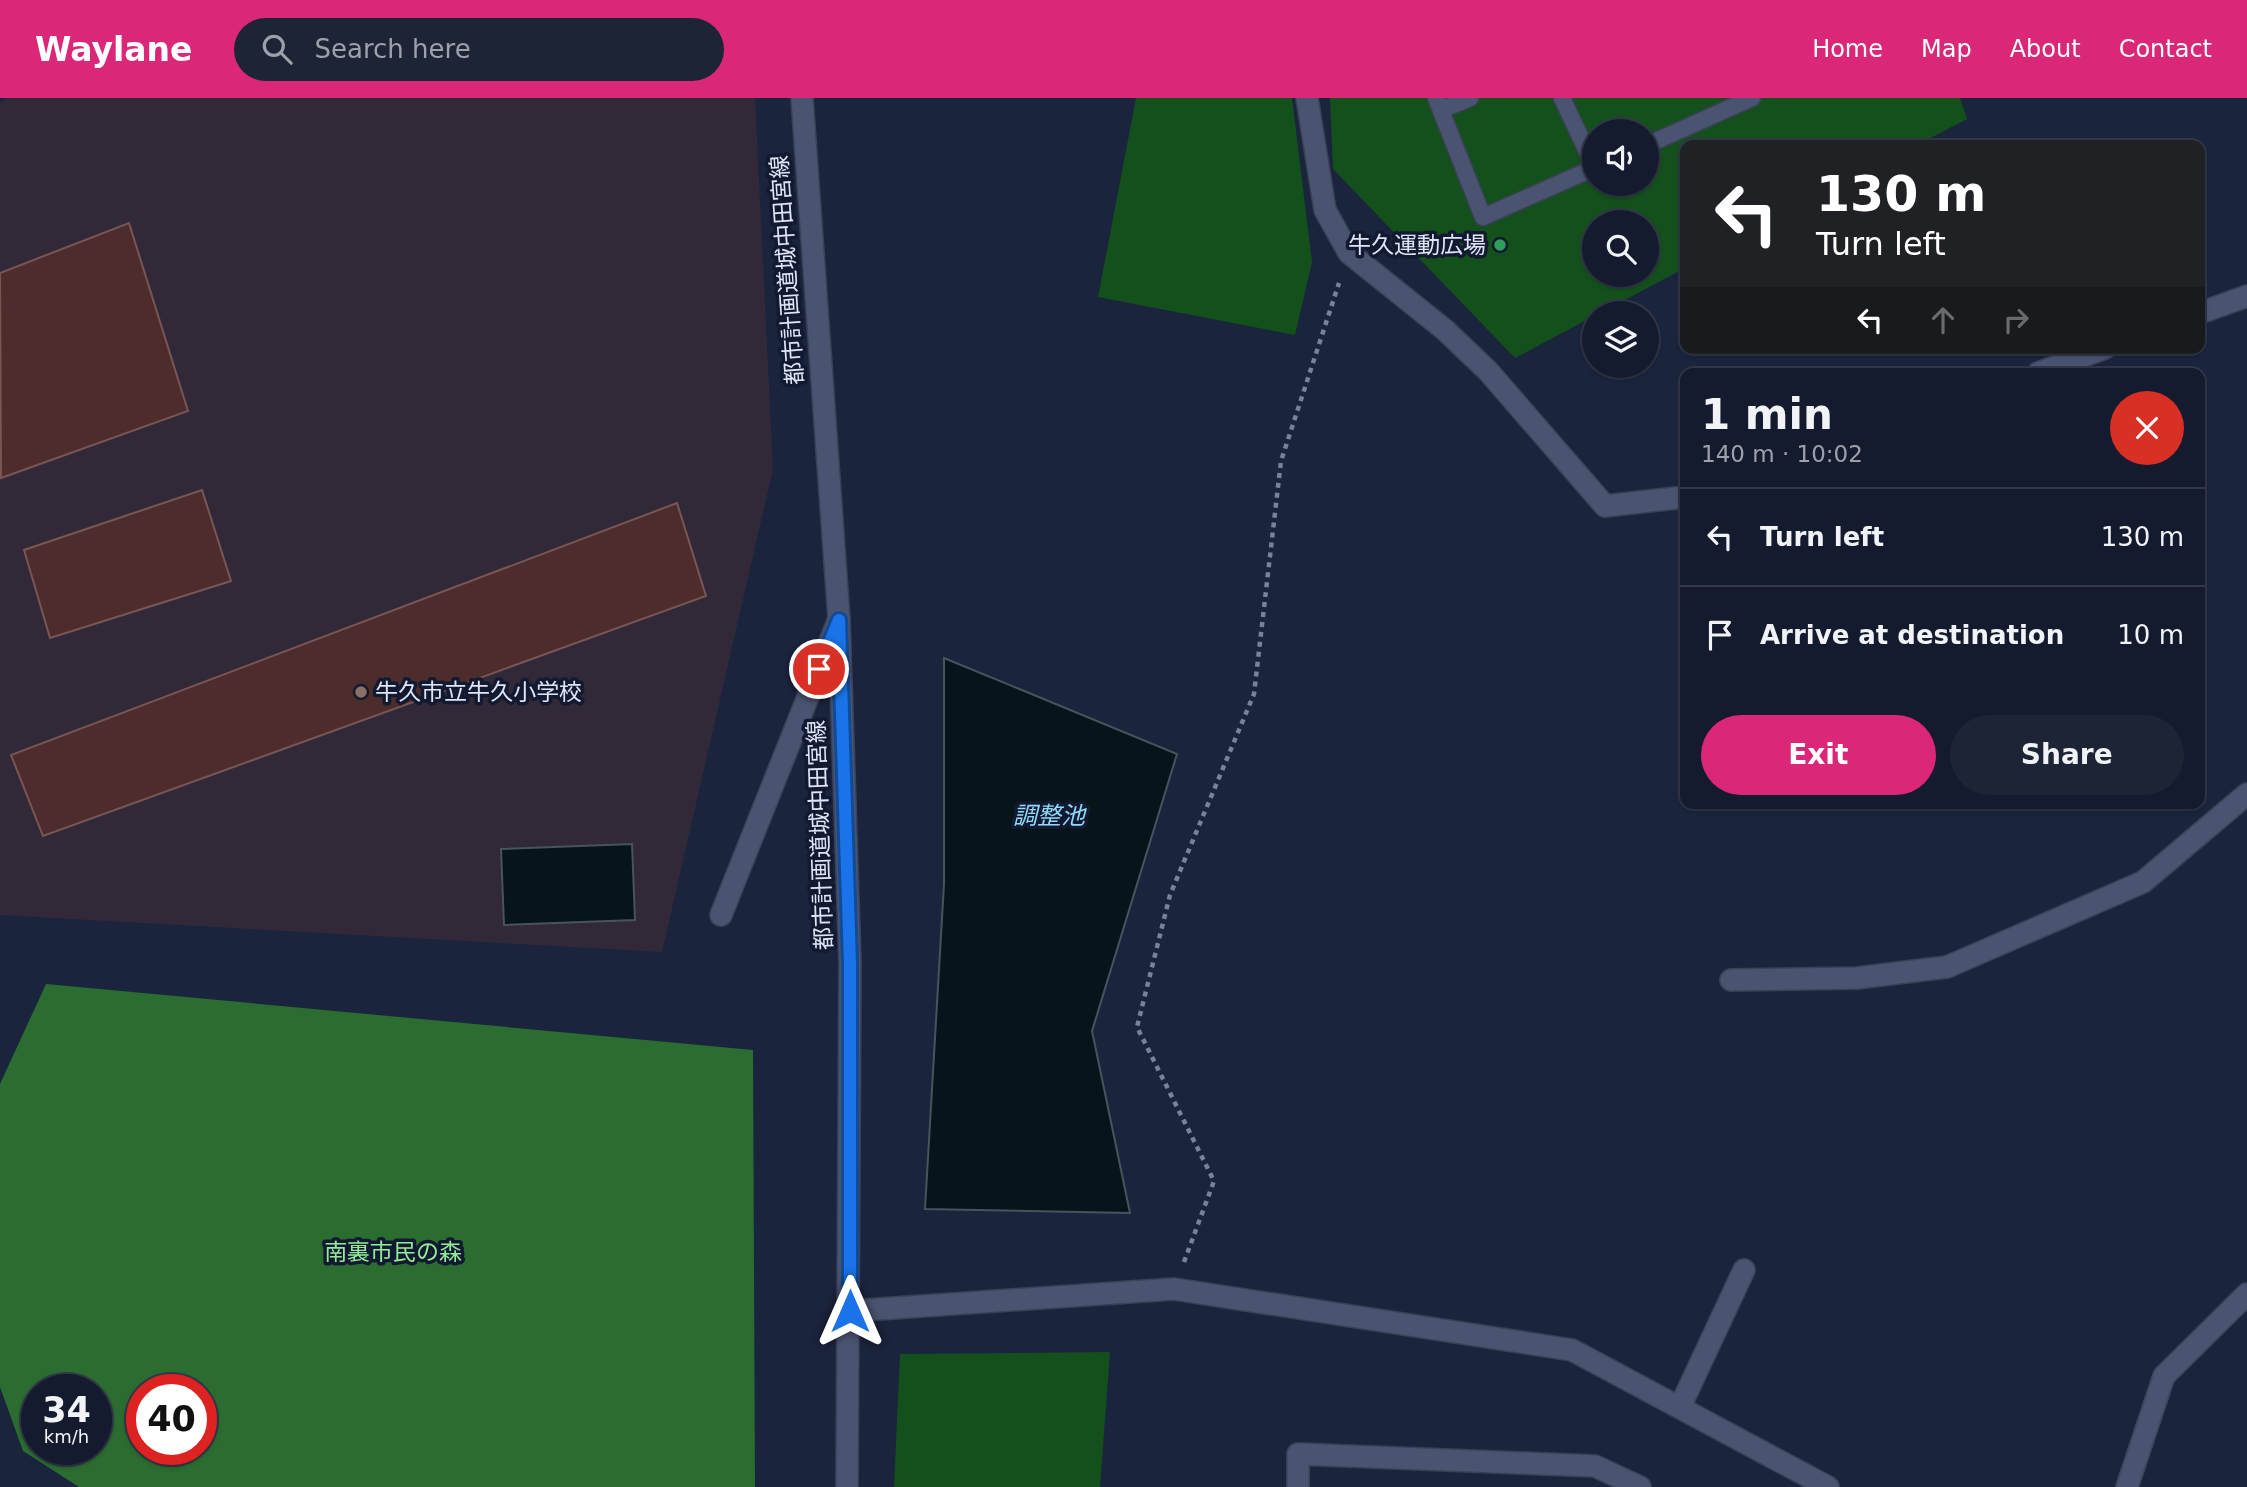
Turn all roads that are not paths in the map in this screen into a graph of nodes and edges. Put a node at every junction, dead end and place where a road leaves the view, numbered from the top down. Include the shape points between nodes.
1 (802, 98) edge
2 (1307, 98) edge
3 (1470, 98) edge
4 (1562, 98) edge
5 (1752, 98) edge
6 (1438, 104) edge
7 (1659, 140) edge
8 (1582, 141) edge
9 (1582, 172) edge
10 (2247, 296) edge
11 (2205, 311) edge
12 (2089, 354) edge
13 (2051, 368) edge
14 (1680, 497) edge
15 (839, 620) junction
16 (2247, 794) edge
17 (721, 915) dead end
18 (1731, 980) dead end
19 (1744, 1270) dead end
20 (2247, 1294) edge
21 (850, 1311) junction
22 (1681, 1407) junction
23 (847, 1487) edge
24 (1298, 1487) edge
25 (1640, 1487) edge
26 (1828, 1487) edge
27 (2127, 1487) edge

1 - 15 street, 都市計画道城中田宮線
2 - 14 street via 1325,210 1349,253 1488,371 1605,506
3 - 6 lane
4 - 8 lane
5 - 7 lane
6 - 9 lane via 1483,217
10 - 11 street
12 - 13 street
15 - 17 street
15 - 21 street, 都市計画道城中田宮線 via 850,963
16 - 18 street via 2143,882 1947,967 1857,978
19 - 22 street
20 - 27 street via 2164,1376
21 - 22 street via 1174,1289 1572,1350
21 - 23 street, 都市計画道城中田宮線
22 - 26 street
24 - 25 street via 1298,1454 1595,1466

